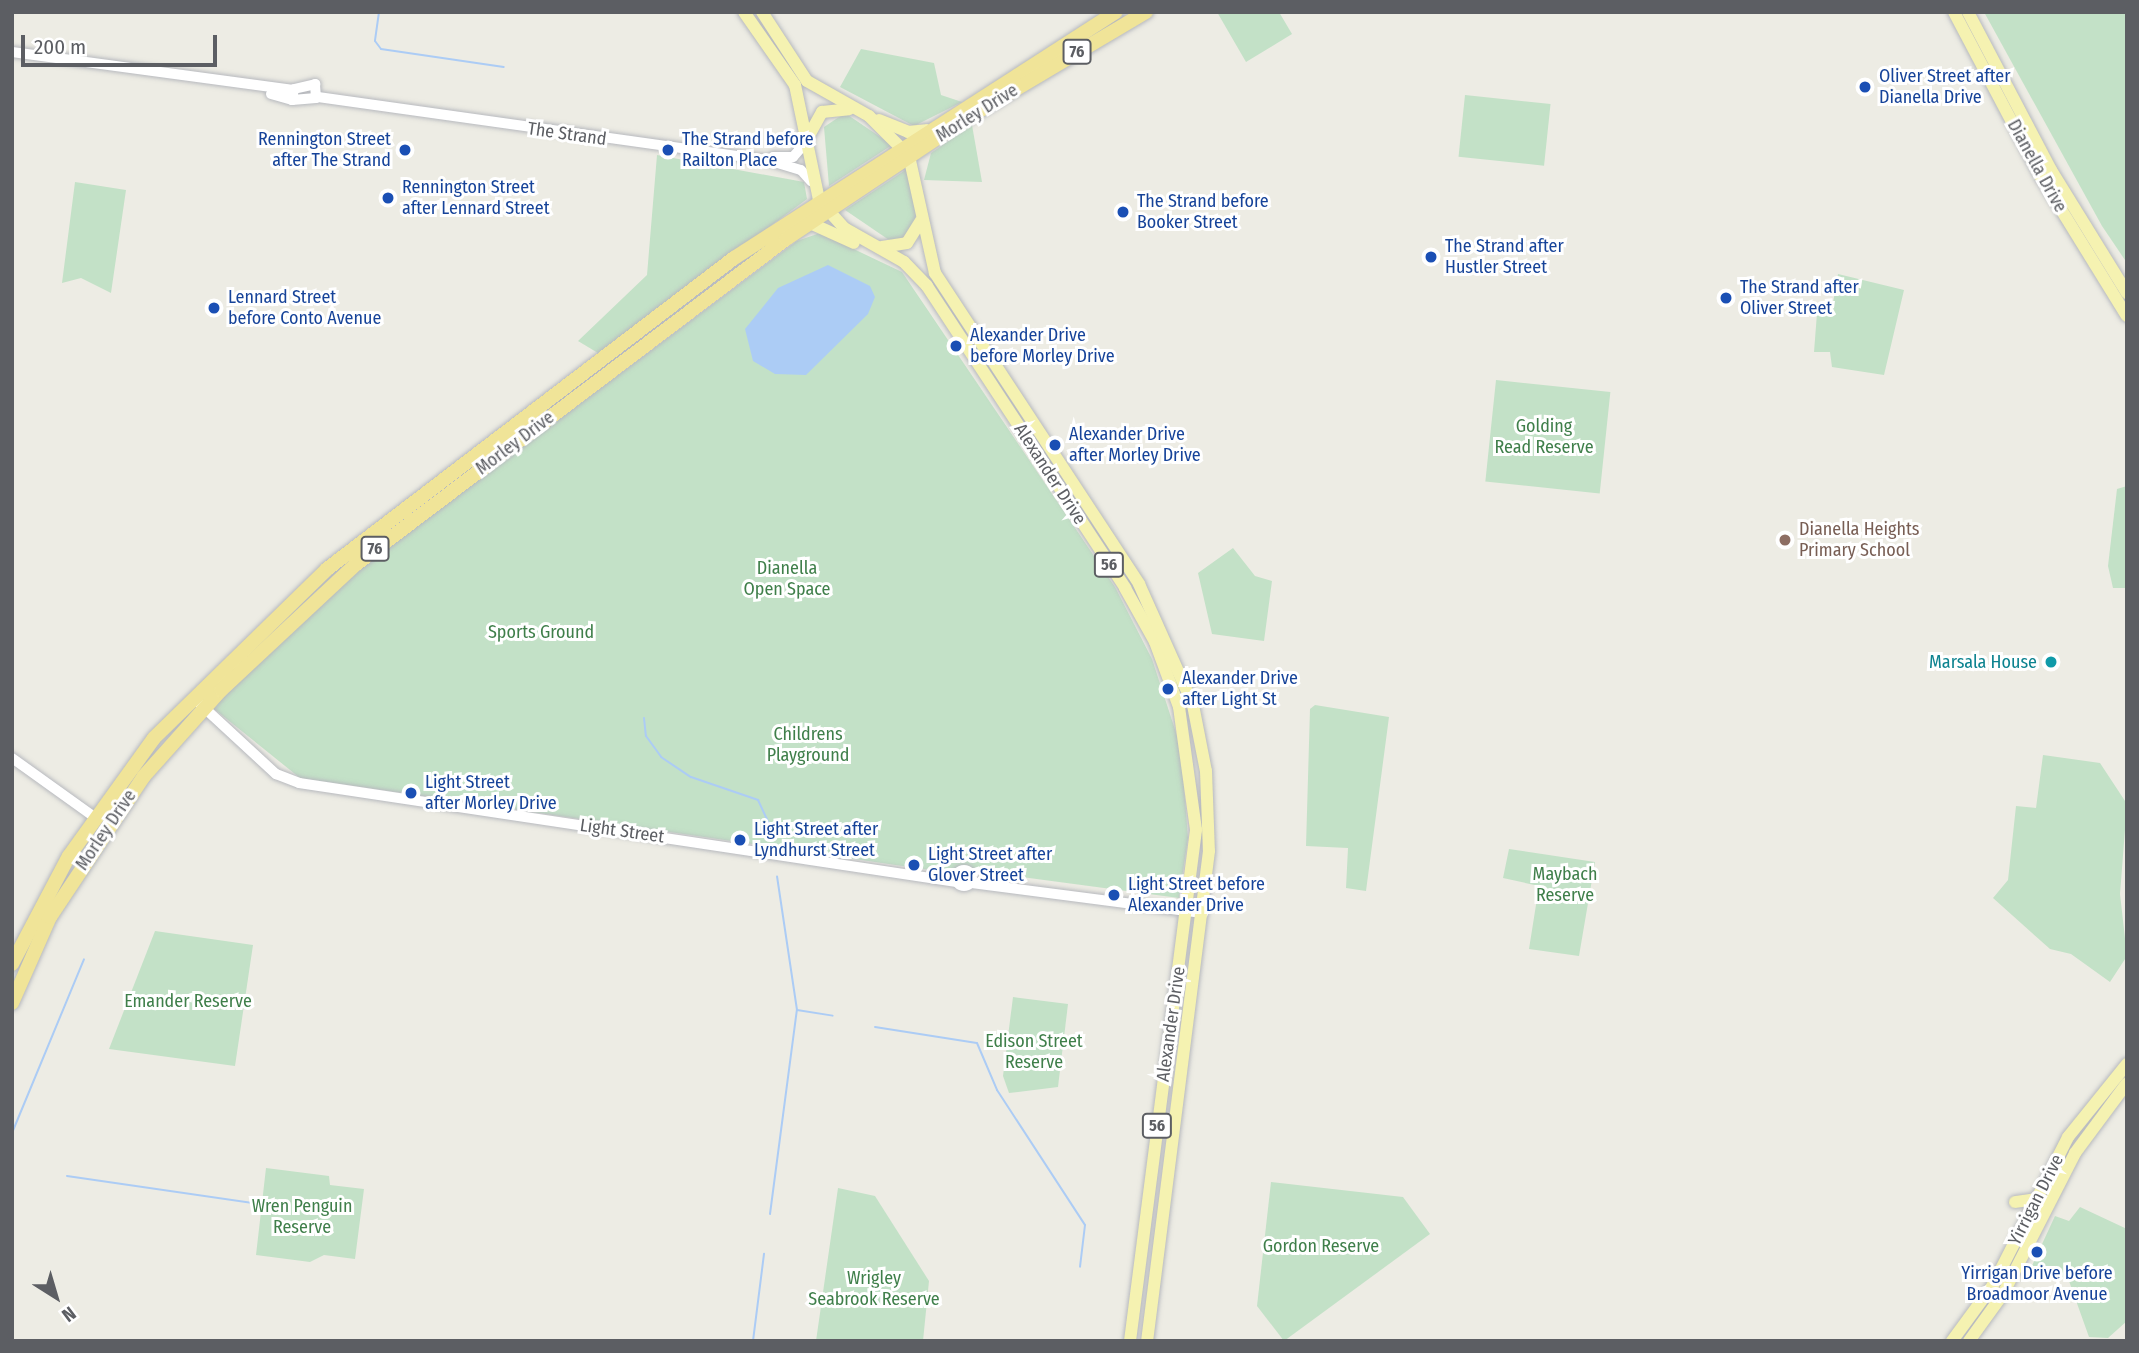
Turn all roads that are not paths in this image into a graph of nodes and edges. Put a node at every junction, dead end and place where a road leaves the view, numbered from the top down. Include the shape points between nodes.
1 (744, 12) edge
2 (762, 12) edge
3 (1116, 12) edge
4 (1146, 12) edge
5 (1954, 12) edge
6 (1968, 12) edge
7 (12, 52) edge
8 (12, 58) edge
9 (319, 93) junction
10 (292, 95) junction
11 (864, 114) junction
12 (926, 130) junction
13 (806, 142) junction
14 (905, 151) junction
15 (811, 181) junction
16 (823, 206) junction
17 (922, 221) junction
18 (810, 223) junction
19 (874, 246) junction
20 (2127, 293) edge
21 (2127, 316) edge
22 (198, 702) junction
23 (12, 758) edge
24 (93, 816) junction
25 (1188, 912) junction
26 (1203, 913) junction
27 (12, 964) edge
28 (12, 1003) edge
29 (2127, 1064) edge
30 (2127, 1083) edge
31 (2036, 1199) junction
32 (2015, 1202) dead end
33 (1974, 1337) edge
34 (1130, 1341) edge
35 (1147, 1341) edge
36 (1952, 1341) edge

1 - 13 main road via 795,85
2 - 11 main road via 807,81
3 - 12 highway, Morley Drive / 76
4 - 14 highway, Morley Drive / 76
5 - 21 main road, Dianella Drive via 2041,177
6 - 20 main road, Dianella Drive via 2051,170
7 - 10 street
8 - 10 street
9 - 10 street via 312,84
9 - 13 street, The Strand via 756,155 790,158
9 - 15 street, The Strand via 777,162 801,170
11 - 12 main road via 908,132
11 - 13 main road via 822,112
11 - 14 main road
12 - 14 highway, Morley Drive / 76
13 - 15 main road
14 - 16 highway, Morley Drive / 76
14 - 17 main road, Alexander Drive / 56
15 - 16 main road
16 - 18 highway, Morley Drive / 76
16 - 19 main road, Alexander Drive / 56
16 - 22 highway, Morley Drive / 76 via 352,548
17 - 19 main road, 56 via 903,245
17 - 26 main road, Alexander Drive / 56 via 935,273 1139,584 1174,651 1206,771
18 - 19 main road, 56
18 - 22 highway, Morley Drive / 76 via 355,565
19 - 25 main road, Alexander Drive / 56 via 904,262 927,286 1155,642 1189,748 1196,830
22 - 24 highway, Morley Drive / 76
22 - 25 street, Light Street via 275,774 299,783
22 - 28 highway, Morley Drive / 76 via 105,827 50,917
23 - 24 street
24 - 27 highway, Morley Drive / 76
25 - 26 street
25 - 34 main road, Alexander Drive / 56
26 - 35 main road, Alexander Drive / 56
29 - 31 main road, Yirrigan Drive via 2077,1123
30 - 33 main road, Yirrigan Drive via 2074,1153
31 - 32 main road
31 - 36 main road, Yirrigan Drive via 1993,1285

